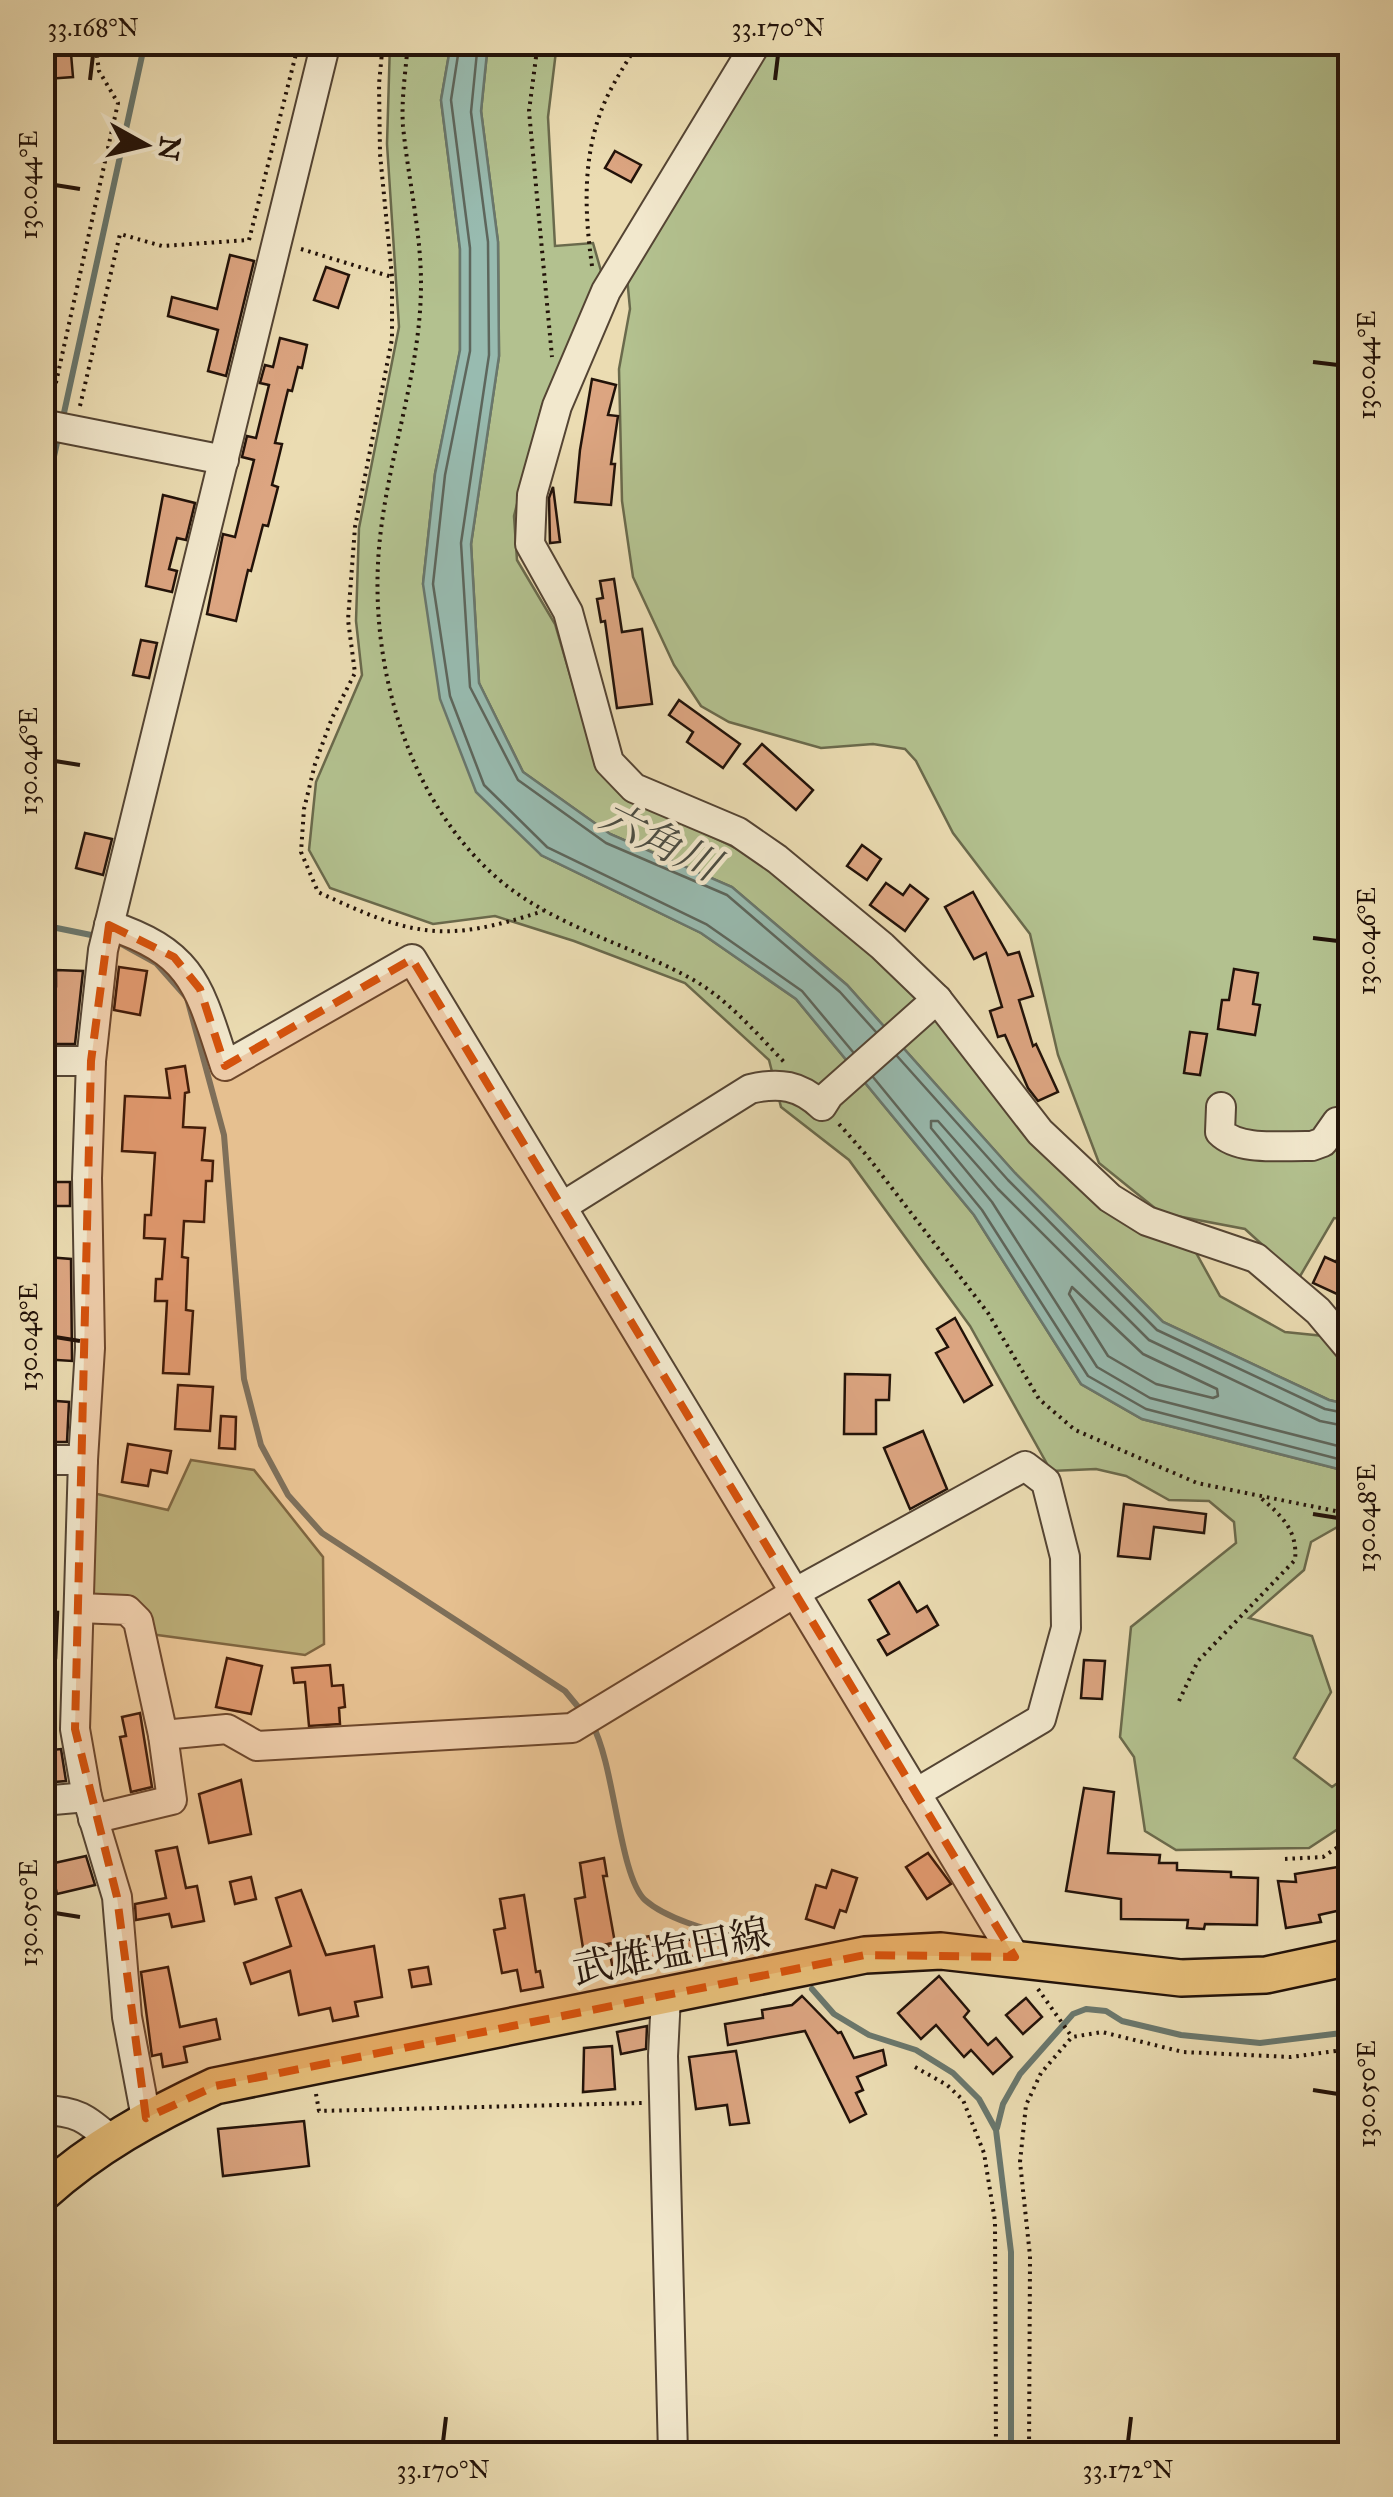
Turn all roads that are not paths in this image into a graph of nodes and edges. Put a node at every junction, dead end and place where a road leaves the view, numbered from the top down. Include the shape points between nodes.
1 (326, 42) edge
2 (757, 42) edge
3 (54, 426) edge
4 (224, 460) junction
5 (106, 938) junction
6 (932, 1002) junction
7 (42, 1061) edge
8 (91, 1062) junction
9 (1221, 1108) dead end
10 (1350, 1121) edge
11 (563, 1206) junction
12 (1349, 1344) edge
13 (42, 1460) edge
14 (83, 1460) junction
15 (796, 1592) junction
16 (79, 1608) junction
17 (163, 1735) junction
18 (916, 1793) junction
19 (42, 1801) edge
20 (90, 1808) junction
21 (1015, 1957) junction
22 (1350, 1957) edge
23 (666, 1996) junction
24 (42, 2110) edge
25 (146, 2118) junction
26 (111, 2140) junction
27 (42, 2194) edge
28 (673, 2454) edge

1 - 4 street
2 - 6 street via 606,291 557,406 532,495 530,544 568,612 609,762 634,788 738,832 777,858 882,946
3 - 4 street
4 - 5 street
5 - 8 street
5 - 11 street via 140,936 174,956 200,989 225,1066 412,960
6 - 11 street via 819,1097 773,1084 750,1089
6 - 12 street via 1040,1132 1110,1198 1147,1221 1256,1258
7 - 8 street
8 - 14 street
9 - 10 street via 1220,1132 1240,1144 1312,1146 1337,1122
11 - 15 street
13 - 14 street
14 - 16 street
15 - 17 street via 572,1728 257,1746 227,1729
15 - 18 street
15 - 18 street via 1025,1466 1046,1482 1065,1557 1066,1628 1041,1719
16 - 17 street via 127,1610 138,1621
16 - 20 street via 75,1729
17 - 20 street via 172,1800
18 - 21 street
19 - 20 street
20 - 25 street via 117,1897 127,2017
21 - 22 main road, 武雄塩田線 via 1182,1978 1266,1975
21 - 23 main road, 武雄塩田線 via 941,1951 865,1955
23 - 25 main road, 武雄塩田線 via 215,2086
23 - 28 street
24 - 26 street via 86,2117
25 - 26 main road, 武雄塩田線
26 - 27 main road, 武雄塩田線

